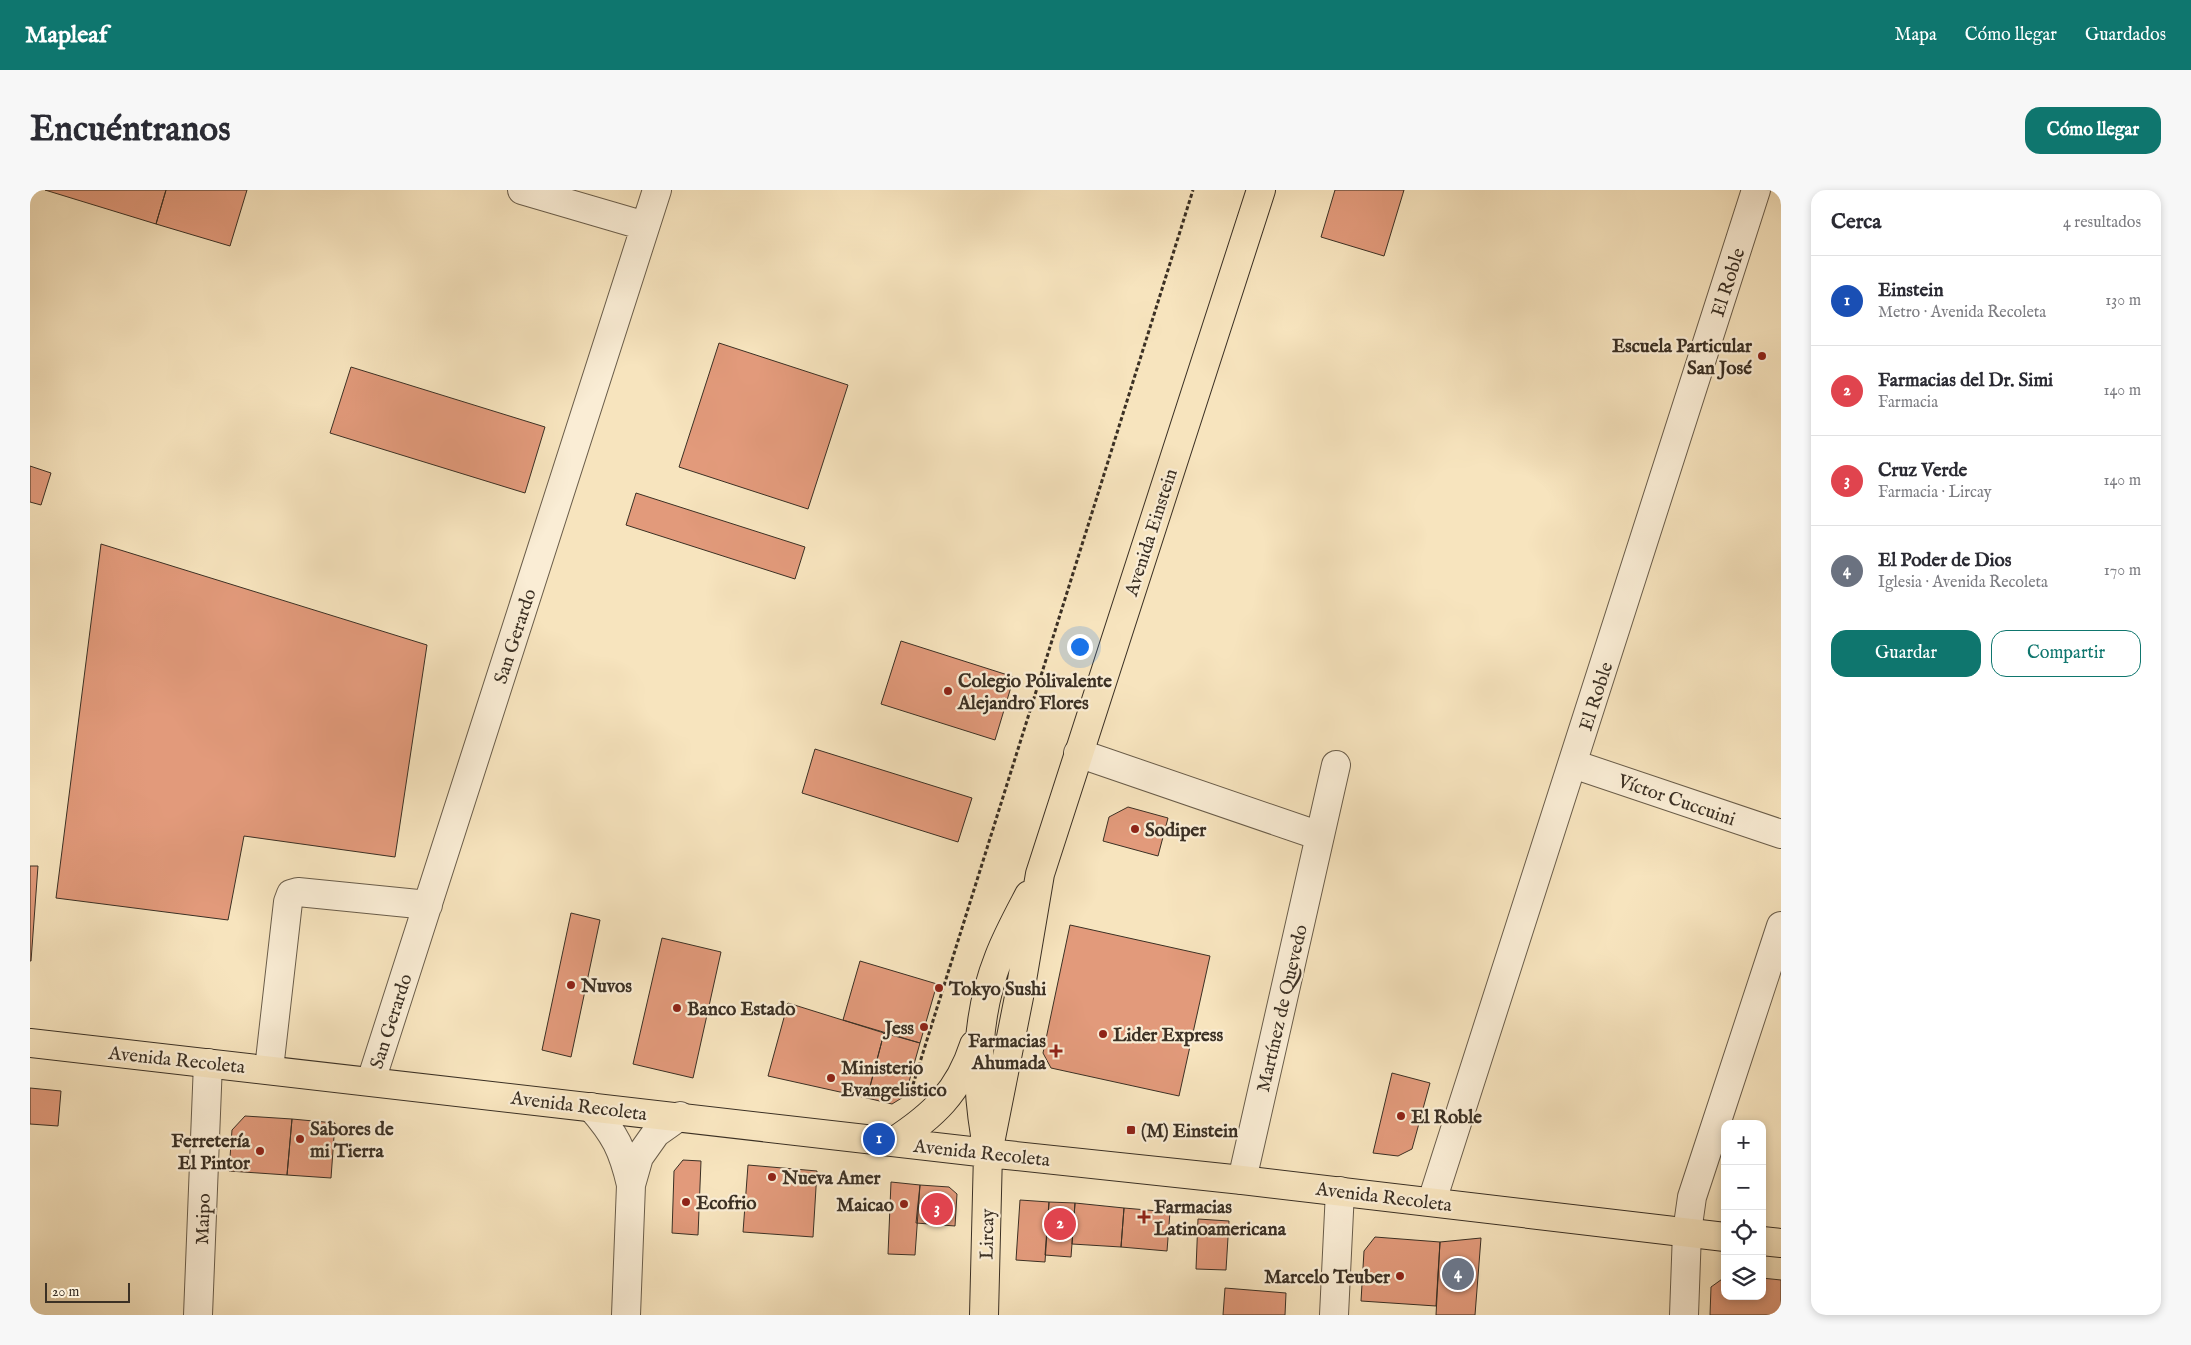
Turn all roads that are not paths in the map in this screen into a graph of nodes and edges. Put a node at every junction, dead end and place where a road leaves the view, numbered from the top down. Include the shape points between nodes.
1 (522, 190) edge
2 (657, 190) edge
3 (1261, 190) edge
4 (1756, 190) edge
5 (645, 226) junction
6 (1078, 753) junction
7 (1573, 764) junction
8 (1336, 765) dead end
9 (1781, 834) edge
10 (1320, 836) junction
11 (1040, 874) junction
12 (428, 905) junction
13 (1781, 926) edge
14 (982, 1017) junction
15 (30, 1043) edge
16 (208, 1063) junction
17 (269, 1070) junction
18 (371, 1081) junction
19 (591, 1107) junction
20 (680, 1116) junction
21 (893, 1142) junction
22 (988, 1153) junction
23 (1242, 1180) junction
24 (631, 1185) junction
25 (1340, 1191) junction
26 (1432, 1202) junction
27 (1688, 1232) junction
28 (1721, 1236) edge
29 (1766, 1242) edge
30 (1781, 1244) edge
31 (198, 1315) edge
32 (626, 1315) edge
33 (984, 1315) edge
34 (1334, 1315) edge
35 (1684, 1315) edge

1 - 5 street
2 - 5 street, San Gerardo
3 - 6 main road, Avenida Einstein
4 - 7 street, El Roble
5 - 12 street, San Gerardo
6 - 10 street
6 - 11 main road, Avenida Einstein
7 - 9 street, Víctor Cuccuini
7 - 26 street, El Roble
8 - 10 street, Martínez de Quevedo
10 - 23 street, Martínez de Quevedo
11 - 14 main road, Avenida Einstein via 999,956
11 - 22 main road, Avenida Einstein
12 - 17 street via 298,892 291,894
12 - 18 street, San Gerardo
13 - 27 street via 1699,1170
14 - 21 main road via 968,1061 952,1091 930,1116
14 - 22 main road, Avenida Einstein via 978,1083
15 - 16 main road, Avenida Recoleta
16 - 17 main road, Avenida Recoleta
16 - 31 street, Maipo
17 - 18 main road, Avenida Recoleta
18 - 19 main road, Avenida Recoleta
19 - 20 main road, Avenida Recoleta
19 - 24 street via 611,1129 624,1156
20 - 21 main road, Avenida Recoleta
20 - 24 street via 656,1133 639,1157
21 - 22 main road, Avenida Recoleta
22 - 23 main road, Avenida Recoleta
22 - 33 main road, Lircay
23 - 25 main road, Avenida Recoleta
24 - 32 street
25 - 26 main road, Avenida Recoleta
25 - 34 street
26 - 27 main road, Avenida Recoleta
27 - 28 main road, Avenida Recoleta
27 - 35 street
29 - 30 main road

